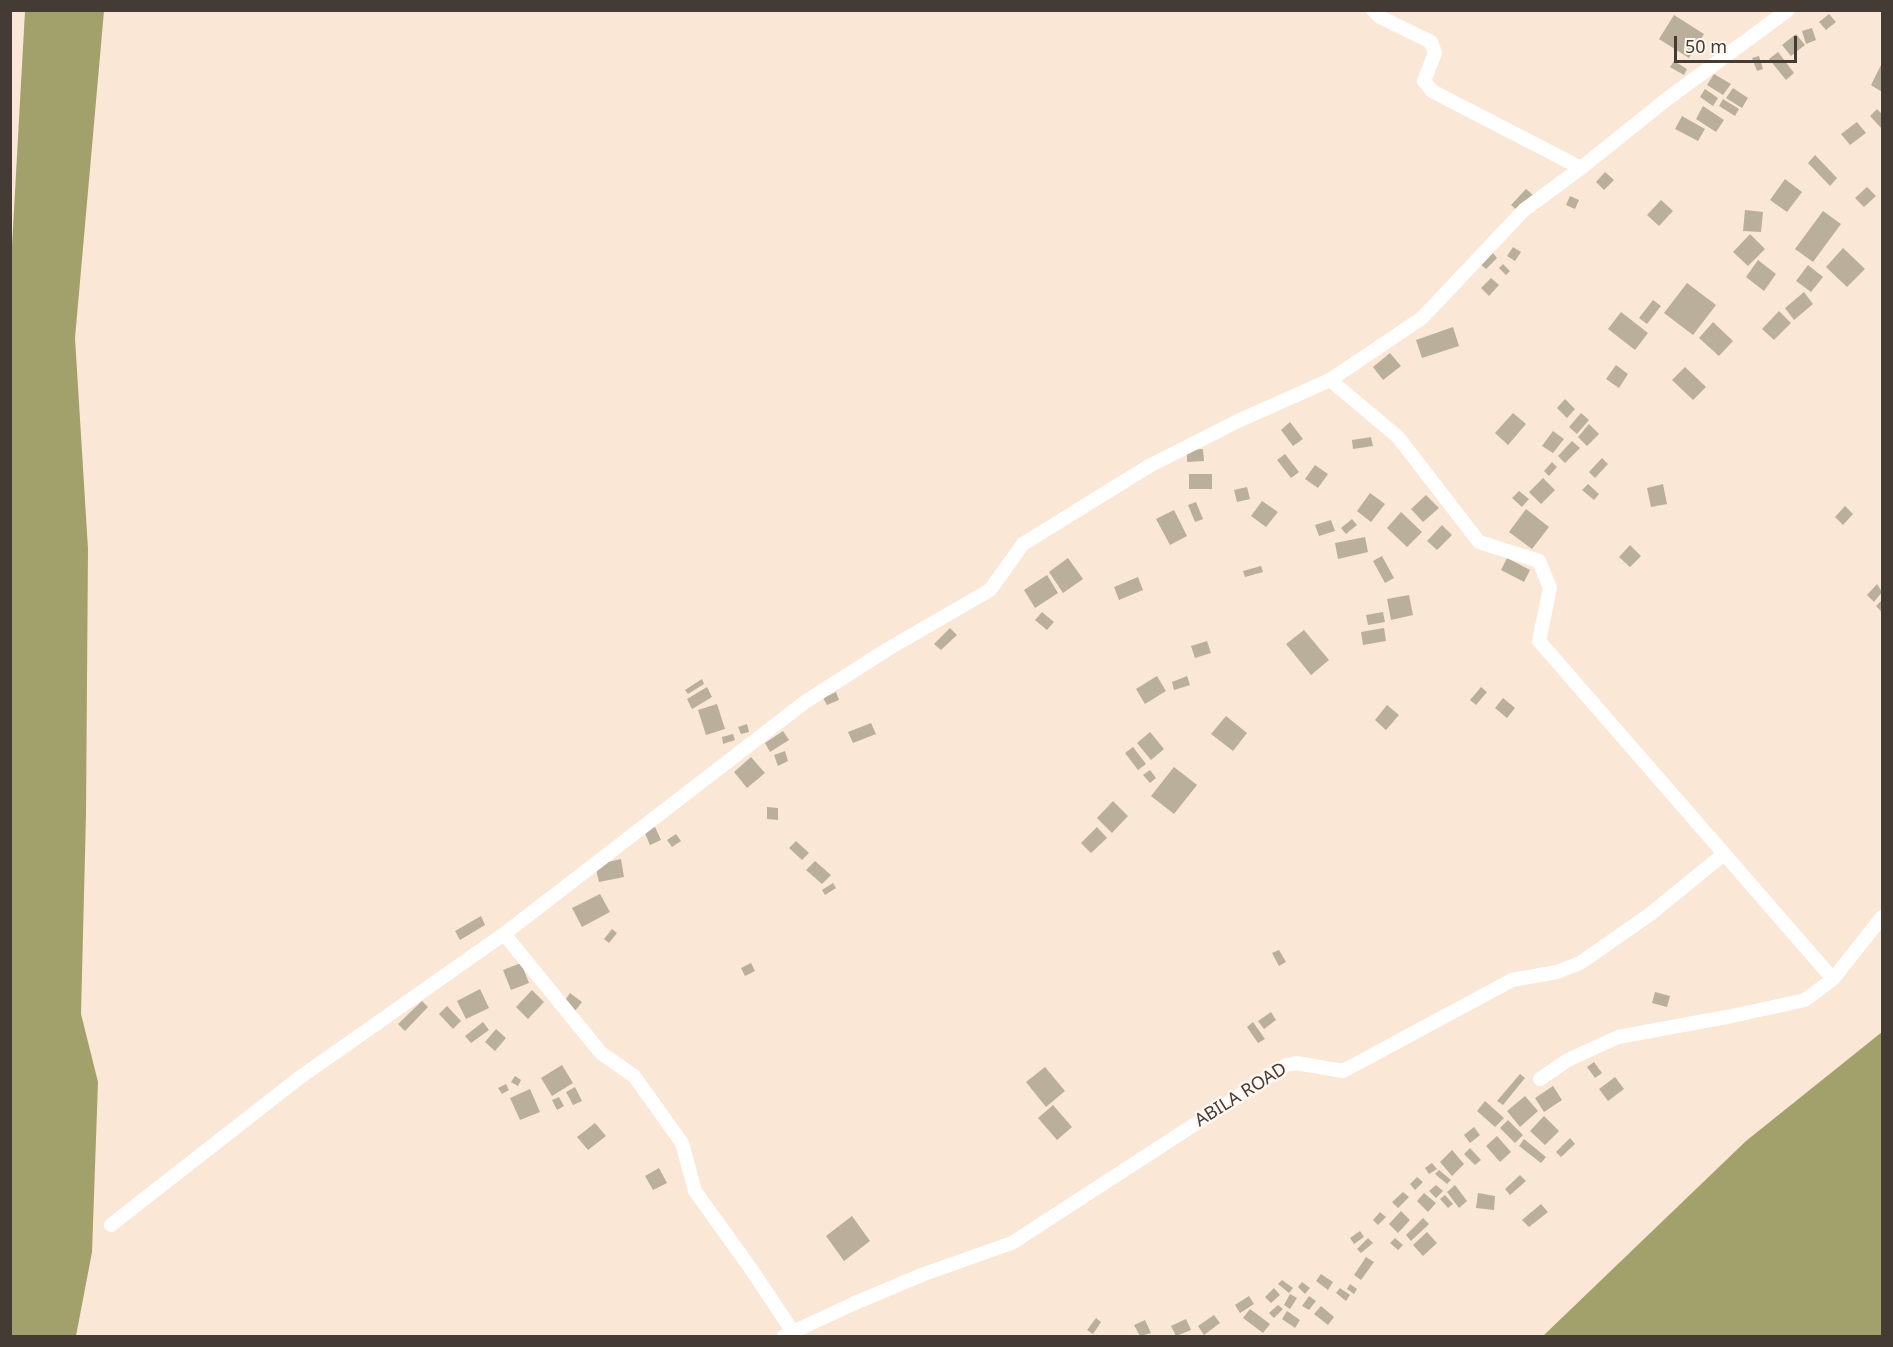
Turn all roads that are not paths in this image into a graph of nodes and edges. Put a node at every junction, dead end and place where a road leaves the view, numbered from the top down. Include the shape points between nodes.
1 (1373, 10) edge
2 (1788, 10) edge
3 (1581, 168) junction
4 (1330, 380) junction
5 (1724, 854) junction
6 (1882, 917) edge
7 (504, 934) junction
8 (1833, 979) junction
9 (1540, 1079) dead end
10 (111, 1225) dead end
11 (788, 1334) edge

1 - 3 street via 1431,42 1435,53 1424,81 1432,91
2 - 3 street
3 - 4 street via 1524,210 1422,318
4 - 5 street via 1398,437 1479,542 1539,561 1550,588 1539,640
4 - 7 street via 1149,466 1023,544 990,590 805,702
5 - 8 street
5 - 11 street, ABILA ROAD via 1649,915 1580,963 1557,972 1512,980 1343,1071 1296,1063 1286,1065 1012,1242 924,1274
6 - 8 street
7 - 10 street via 298,1078
7 - 11 street via 602,1053 634,1076 682,1143 695,1191 751,1269
8 - 9 street via 1805,1000 1618,1036

